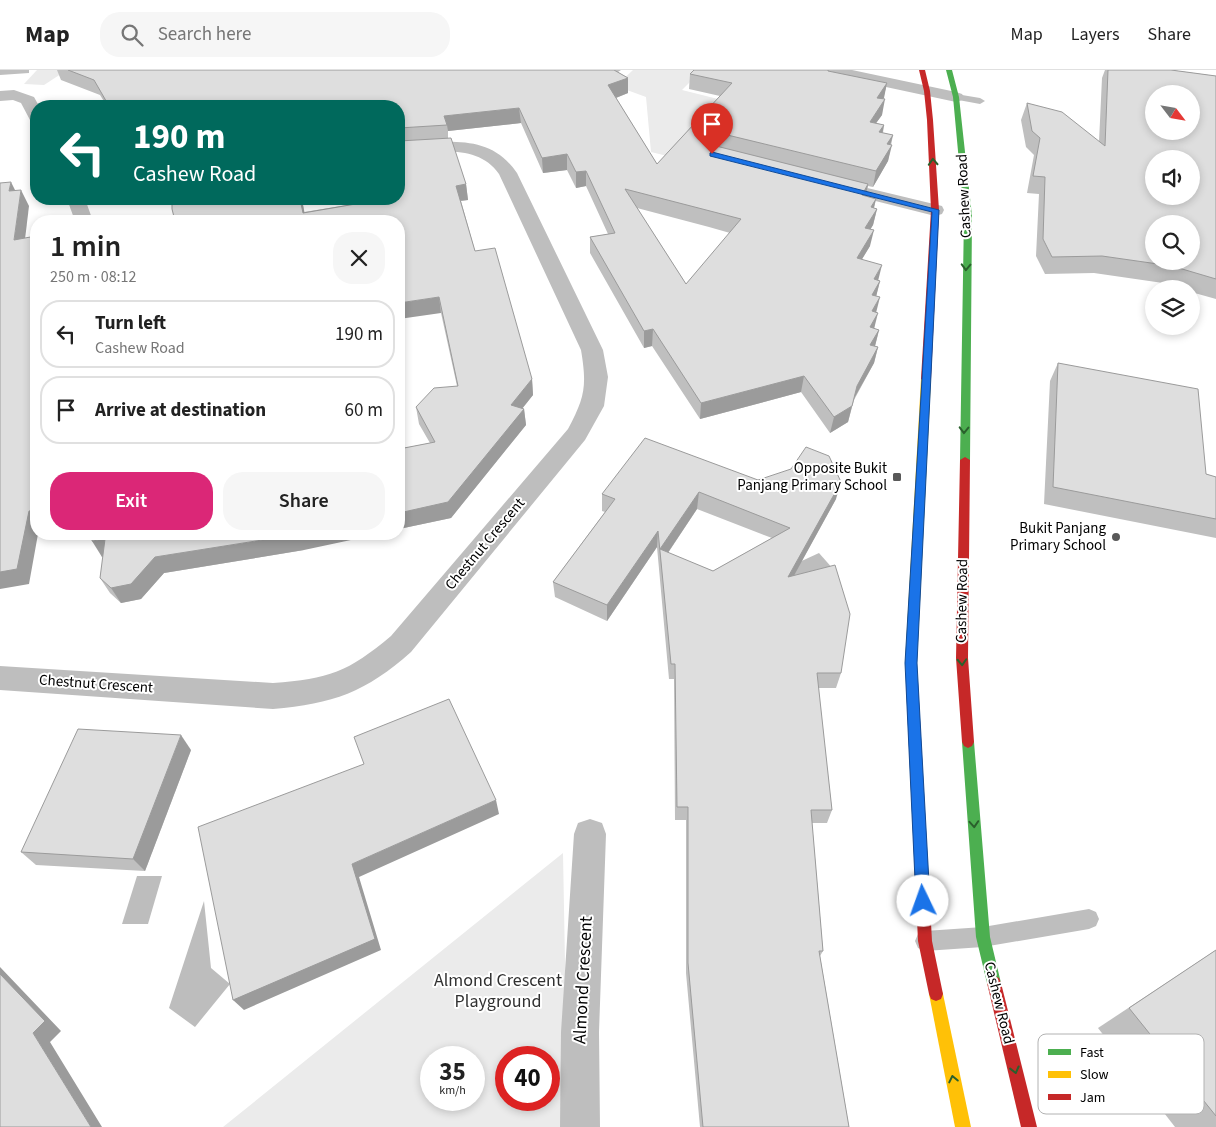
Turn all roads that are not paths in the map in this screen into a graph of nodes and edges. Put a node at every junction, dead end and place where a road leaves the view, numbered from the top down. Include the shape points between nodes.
1 (830, 70) edge
2 (922, 70) edge
3 (949, 70) edge
4 (927, 91) junction
5 (0, 96) edge
6 (956, 97) junction
7 (980, 101) dead end
8 (30, 104) edge
9 (405, 149) edge
10 (815, 180) edge
11 (936, 210) junction
12 (0, 678) edge
13 (590, 834) dead end
14 (1089, 919) dead end
15 (983, 937) junction
16 (925, 941) junction
17 (580, 1127) edge
18 (963, 1127) edge
19 (1029, 1127) edge

1 - 4 street
2 - 4 street, Cashew Road
3 - 6 street, Cashew Road
4 - 6 street
11 -> 4 street, Cashew Road
5 - 8 street via 14,95 28,100
6 - 7 lane
6 -> 15 street, Cashew Road via 968,216 962,658
9 - 12 street, Chestnut Crescent via 444,145 472,150 496,159 508,173 592,350 597,377 594,396 576,434 401,644 376,666 344,684 309,694 273,696
10 - 11 street, Cashew Road
11 - 16 street, Cashew Road via 911,663
13 - 17 street, Almond Crescent via 580,1032
14 - 15 lane
15 - 16 lane
15 -> 19 street, Cashew Road
18 -> 16 street, Cashew Road

